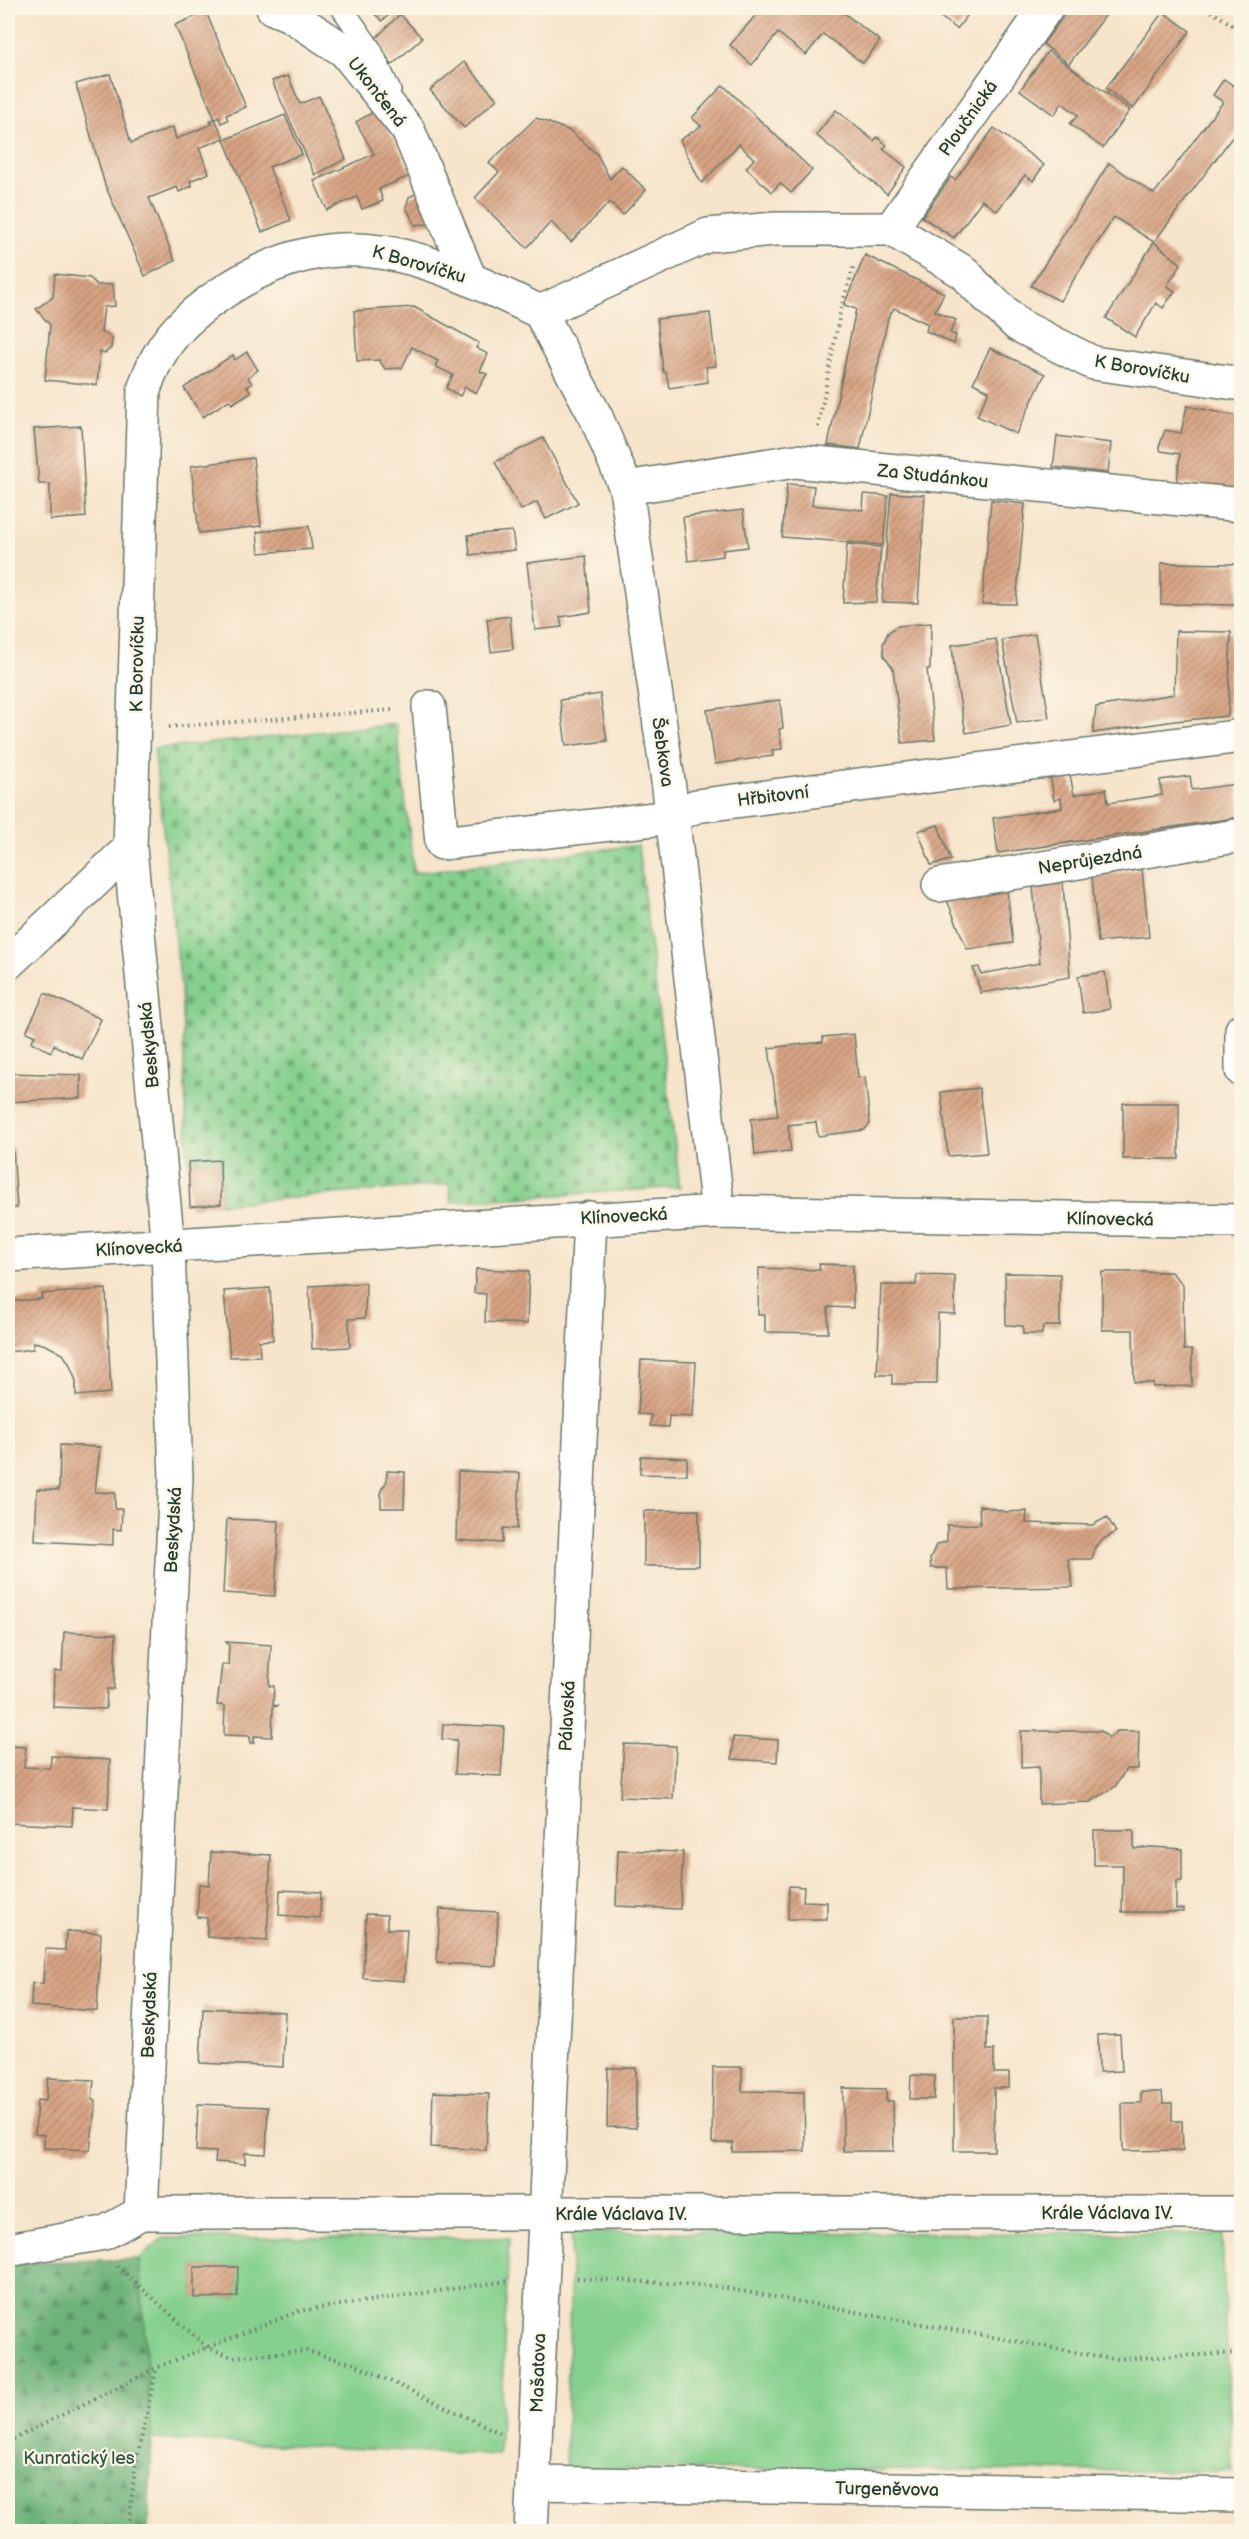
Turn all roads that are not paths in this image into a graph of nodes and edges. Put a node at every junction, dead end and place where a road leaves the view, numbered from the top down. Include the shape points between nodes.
1 (273, 8) edge
2 (342, 8) edge
3 (1046, 8) edge
4 (408, 130) junction
5 (891, 229) junction
6 (469, 277) junction
7 (540, 312) junction
8 (1242, 384) edge
9 (626, 488) junction
10 (1242, 504) edge
11 (429, 707) road end
12 (1242, 736) edge
13 (672, 818) junction
14 (1242, 835) edge
15 (130, 848) junction
16 (939, 885) dead end
17 (8, 963) edge
18 (1242, 1030) edge
19 (1242, 1070) edge
20 (718, 1212) junction
21 (590, 1218) junction
22 (1242, 1221) edge
23 (168, 1247) junction
24 (8, 1255) edge
25 (141, 2213) junction
26 (1242, 2213) edge
27 (545, 2214) junction
28 (8, 2250) edge
29 (534, 2473) junction
30 (1242, 2495) edge
31 (531, 2532) edge

1 - 4 street, Ukončená via 345,51
2 - 4 lane via 371,50
3 - 5 street, Ploučnická
4 - 6 street, Ukončená
5 - 7 street via 775,229 708,235
5 - 8 street, K Borovíčku via 965,273 1018,325 1093,363
6 - 7 street, K Borovíčku
6 - 15 street, K Borovíčku via 409,257 362,248 310,253 256,271 207,302 164,344 151,366 144,390
7 - 9 street, Šebkova via 596,417
9 - 10 street, Za Studánkou via 795,461
9 - 13 street, Šebkova
11 - 13 street, Hřbitovní via 442,843
12 - 13 street, Hřbitovní via 696,806
13 - 20 street, Šebkova
14 - 16 street, Neprůjezdná
15 - 17 street
15 - 23 street, Beskydská
18 - 19 street
20 - 21 street, Klínovecká
20 - 22 street, Klínovecká
21 - 23 street, Klínovecká
21 - 27 street, Pálavská
23 - 24 street, Klínovecká
23 - 25 street, Beskydská via 176,1478
25 - 27 street, Krále Václava IV.
25 - 28 street, Krále Václava IV. via 104,2233
26 - 27 street, Krále Václava IV.
27 - 29 street, Mašatova
29 - 30 street, Turgeněvova
29 - 31 street, Mašatova

